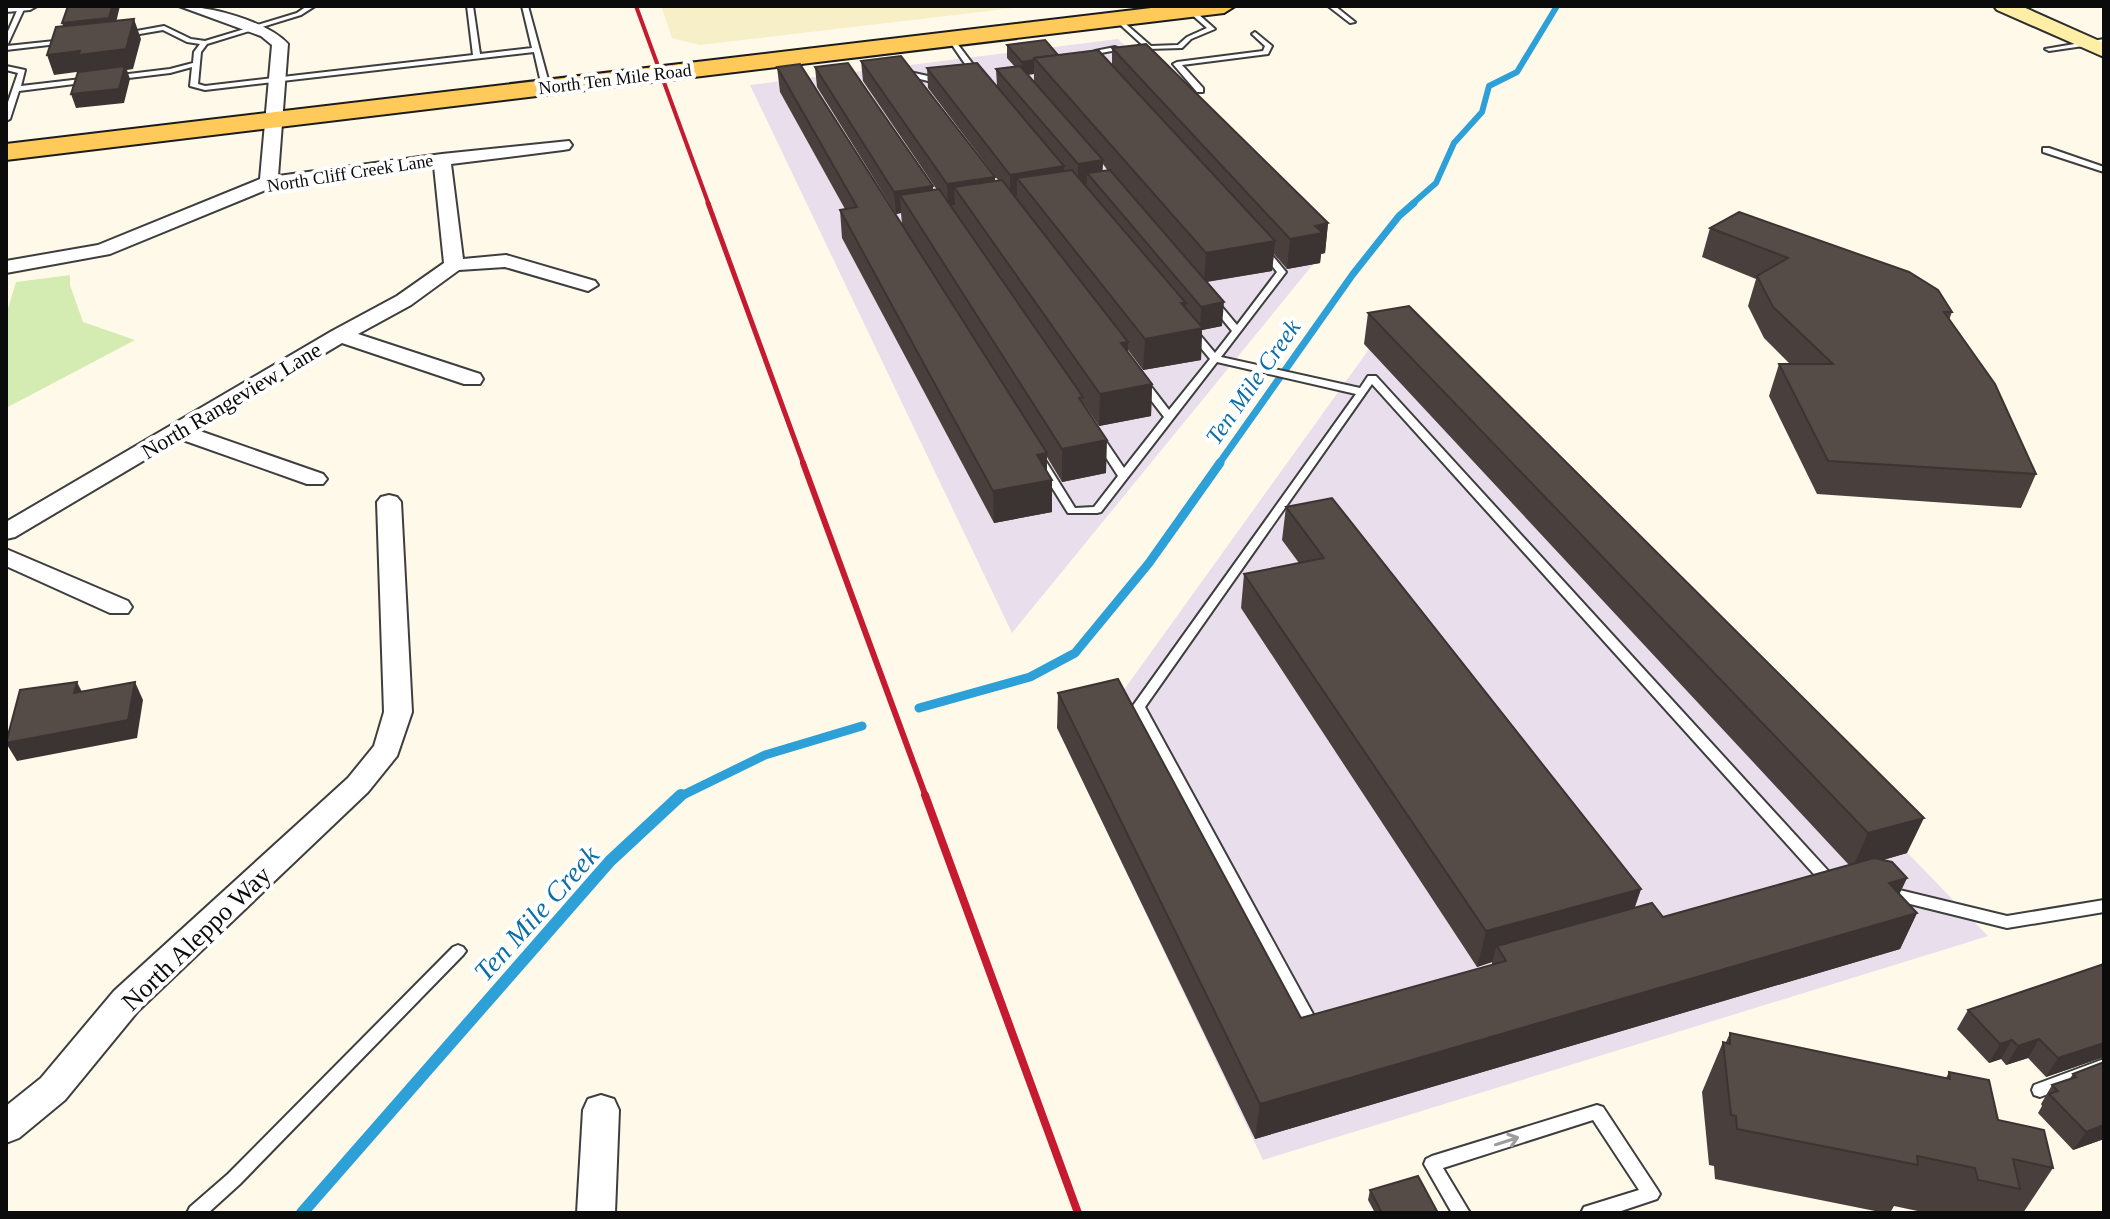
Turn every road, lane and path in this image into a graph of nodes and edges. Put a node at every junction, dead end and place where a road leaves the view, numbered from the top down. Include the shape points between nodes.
1 (30, 6) edge
2 (186, 6) edge
3 (312, 6) edge
4 (470, 6) edge
5 (525, 6) edge
6 (1224, 6) edge
7 (1331, 6) edge
8 (2004, 6) edge
9 (22, 7) edge
10 (6, 8) edge
11 (1187, 8) edge
12 (1117, 19) junction
13 (1352, 22) dead end
14 (249, 28) junction
15 (1255, 34) dead end
16 (117, 36) edge
17 (951, 39) junction
18 (76, 40) edge
19 (205, 43) junction
20 (2098, 45) edge
21 (6, 46) edge
22 (1115, 49) edge
23 (2049, 49) dead end
24 (536, 50) junction
25 (477, 57) junction
26 (196, 64) junction
27 (6, 68) edge
28 (906, 70) junction
29 (893, 72) edge
30 (1085, 72) edge
31 (109, 78) edge
32 (967, 79) edge
33 (93, 80) edge
34 (278, 80) junction
35 (954, 81) edge
36 (915, 82) edge
37 (546, 87) junction
38 (17, 89) junction
39 (1200, 90) dead end
40 (6, 118) edge
41 (275, 120) junction
42 (563, 145) dead end
43 (2046, 150) dead end
44 (6, 152) edge
45 (442, 159) junction
46 (2104, 170) edge
47 (269, 182) junction
48 (1261, 248) edge
49 (454, 265) junction
50 (6, 267) edge
51 (588, 285) dead end
52 (1206, 295) edge
53 (1186, 325) edge
54 (1237, 331) junction
55 (339, 335) junction
56 (1215, 359) junction
57 (1131, 368) edge
58 (472, 379) dead end
59 (1362, 392) junction
60 (1170, 418) junction
61 (1088, 423) edge
62 (179, 431) junction
63 (1031, 445) edge
64 (1124, 476) junction
65 (315, 479) dead end
66 (389, 502) dead end
67 (6, 532) edge
68 (6, 557) edge
69 (119, 607) dead end
70 (1826, 881) edge
71 (1871, 889) edge
72 (2104, 906) edge
73 (458, 951) dead end
74 (1325, 1019) edge
75 (2104, 1066) edge
76 (2040, 1090) dead end
77 (601, 1110) dead end
78 (6, 1127) edge
79 (196, 1213) edge
80 (596, 1213) edge
81 (1461, 1213) edge
82 (1590, 1213) edge

1 - 9 street
2 - 14 street
3 - 14 lane
4 - 25 lane
5 - 24 lane
6 - 11 main road, North Ten Mile Road
7 - 13 lane
8 - 20 main road
9 - 10 street
9 - 21 lane
11 - 12 main road, North Ten Mile Road
11 - 12 lane via 1212,29 1180,47 1149,48
12 - 17 main road, North Ten Mile Road
14 - 19 lane
14 - 34 street via 280,44
15 - 39 lane via 1269,46 1266,53 1177,64
16 - 19 lane via 156,28
17 - 32 lane via 983,82
17 - 37 main road, North Ten Mile Road
18 - 21 lane
19 - 26 lane
20 - 23 lane
22 - 30 lane via 1097,52 1100,70
24 - 25 lane
24 - 37 lane
25 - 34 lane
26 - 31 lane
26 - 34 lane via 194,86 199,88
27 - 38 lane via 22,72
28 - 29 lane
28 - 35 lane
28 - 36 lane
33 - 38 lane
34 - 41 street
37 - 41 main road, North Ten Mile Road
38 - 40 lane
41 - 44 main road, North Ten Mile Road
41 - 47 street
42 - 45 street, North Cliff Creek Lane
43 - 46 lane
45 - 47 street, North Cliff Creek Lane
45 - 49 street
47 - 50 street, North Cliff Creek Lane via 103,250
48 - 54 lane via 1282,272
49 - 51 street via 506,261
49 - 55 street, North Rangeview Lane via 433,283
52 - 54 lane
53 - 56 lane
54 - 56 lane
55 - 58 street
55 - 62 street, North Rangeview Lane
56 - 59 lane
56 - 60 lane
57 - 60 lane
59 - 70 lane via 1372,378
59 - 74 lane via 1138,707 1310,1023
60 - 64 lane
61 - 64 lane
62 - 65 street
62 - 67 street, North Rangeview Lane
63 - 64 lane via 1072,511 1097,510
66 - 78 street, North Aleppo Way via 398,712 387,749 358,785 126,1001 53,1089
68 - 69 street
71 - 72 lane via 2007,922
73 - 79 lane
75 - 76 lane
77 - 80 street
81 -> 82 lane via 1432,1164 1597,1112 1651,1194

